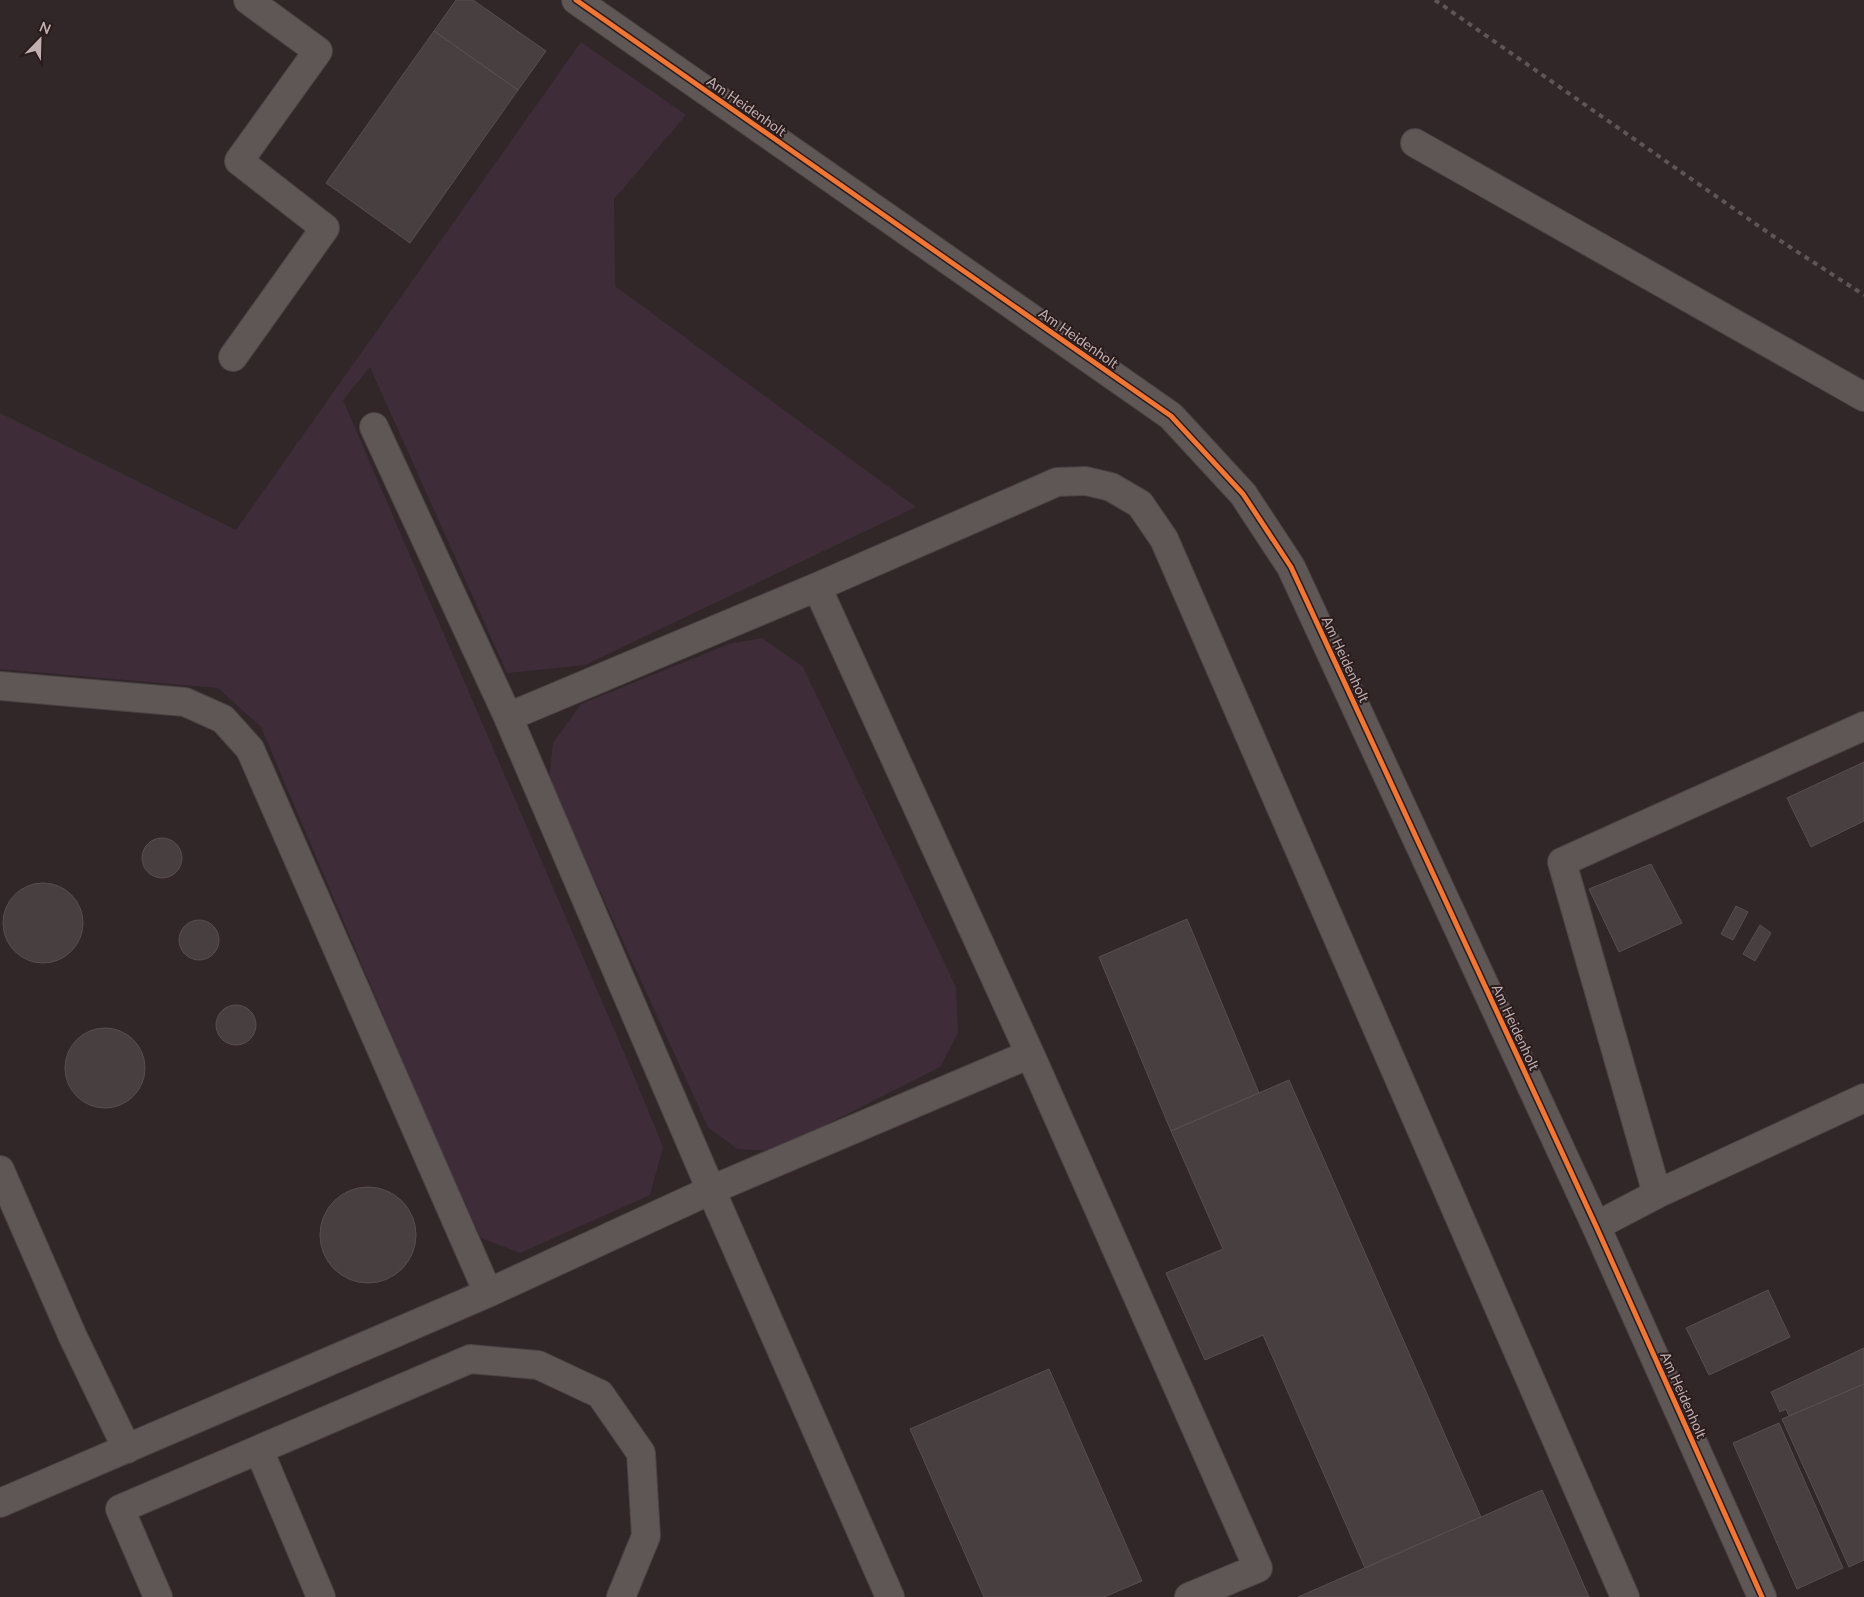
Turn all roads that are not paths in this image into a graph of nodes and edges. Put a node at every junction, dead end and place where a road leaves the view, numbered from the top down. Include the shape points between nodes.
1 (248, 0) edge
2 (576, 0) edge
3 (1415, 143) dead end
4 (233, 357) dead end
5 (1864, 397) edge
6 (374, 427) dead end
7 (817, 587) junction
8 (0, 686) edge
9 (508, 717) junction
10 (1864, 726) edge
11 (1030, 1054) junction
12 (1864, 1098) edge
13 (0, 1170) edge
14 (711, 1190) junction
15 (1657, 1194) junction
16 (1596, 1226) junction
17 (488, 1293) junction
18 (127, 1449) junction
19 (258, 1450) junction
20 (0, 1503) edge
21 (158, 1597) edge
22 (321, 1597) edge
23 (621, 1597) edge
24 (890, 1597) edge
25 (1189, 1597) edge
26 (1625, 1597) edge
27 (1762, 1597) edge

1 - 4 street via 318,51 239,160 325,228
2 - 16 street, Am Heidenholt via 1170,416 1243,494 1291,568
3 - 5 street
6 - 9 street
7 - 9 street
7 - 11 street
7 - 26 street via 1057,482 1086,481 1111,487 1140,504 1164,539
8 - 17 street via 185,702 224,720 250,749
9 - 14 street
10 - 15 street via 1562,862
11 - 14 street
11 - 25 street via 1258,1568
12 - 15 street
13 - 18 street via 73,1337
14 - 17 street
14 - 24 street
15 - 16 street
16 - 27 street, Am Heidenholt
17 - 18 street
18 - 20 street
19 - 21 street via 120,1509
19 - 22 street
19 - 23 street via 470,1359 538,1365 600,1394 641,1454 646,1536

